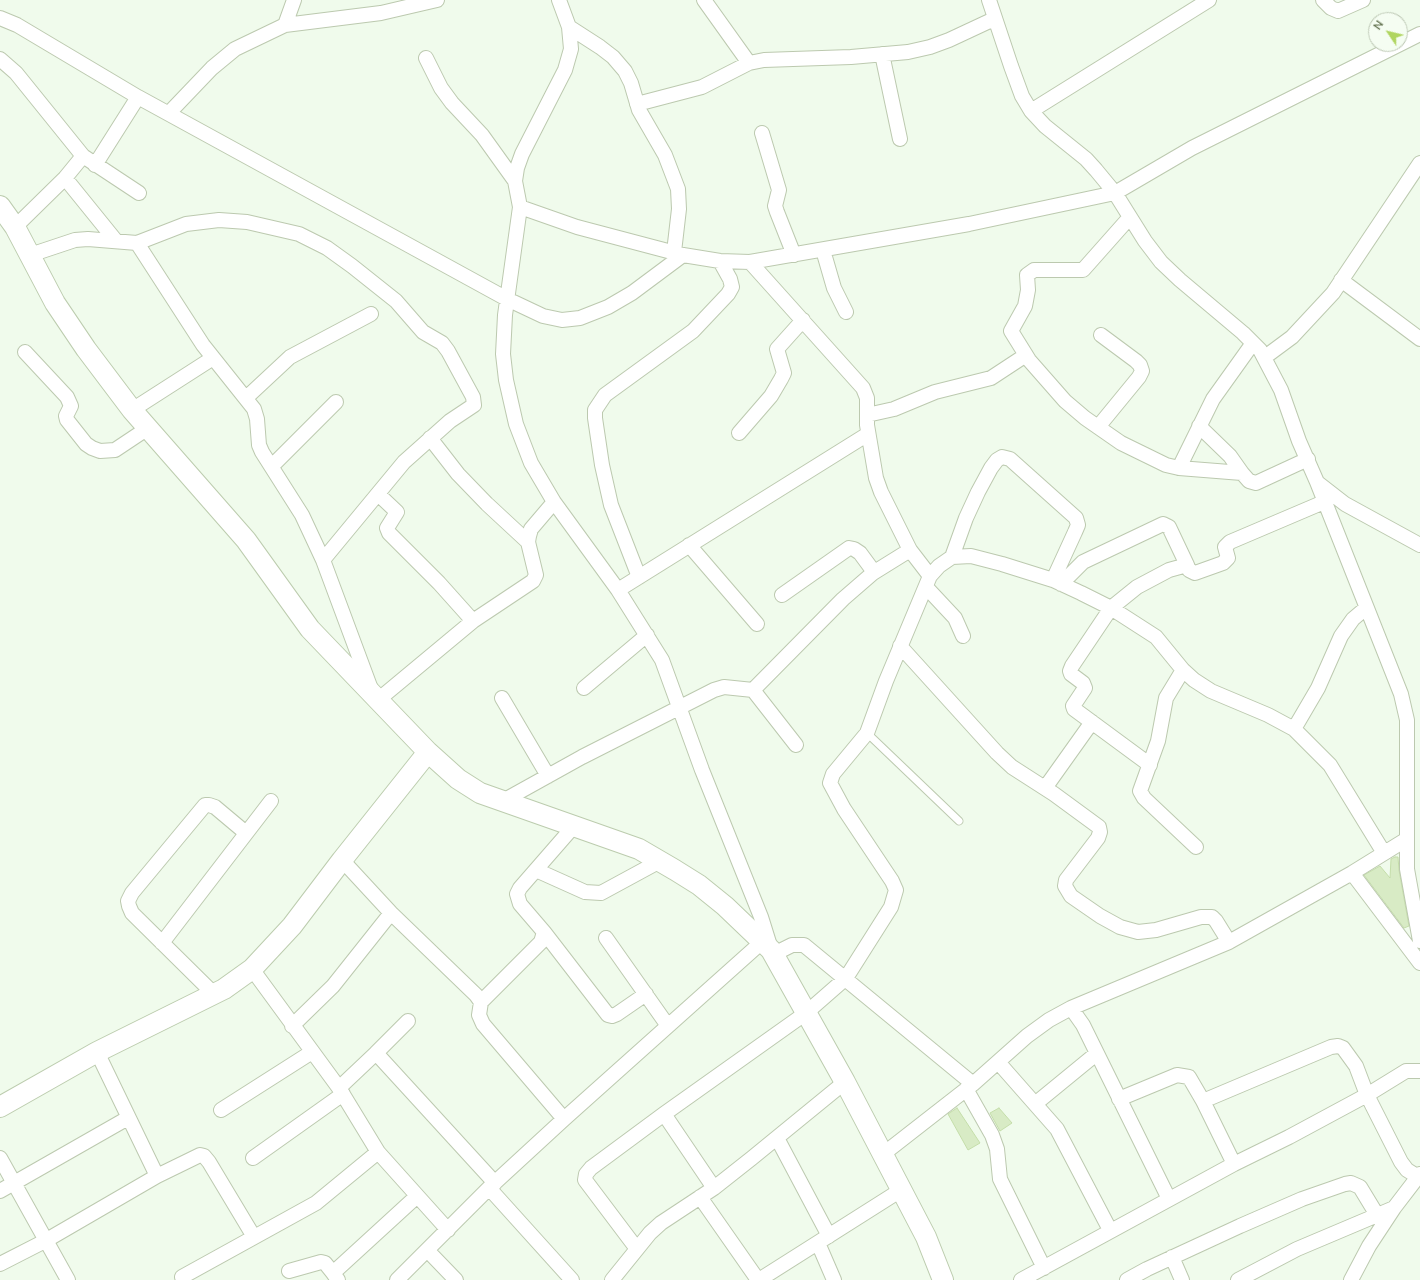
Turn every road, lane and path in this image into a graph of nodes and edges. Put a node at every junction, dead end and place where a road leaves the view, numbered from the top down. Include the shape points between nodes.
1 (294, 0) edge
2 (437, 0) edge
3 (558, 0) edge
4 (704, 0) edge
5 (989, 0) edge
6 (1209, 0) edge
7 (1323, 0) edge
8 (1363, 0) edge
9 (0, 18) edge
10 (994, 19) junction
11 (285, 25) junction
12 (569, 27) junction
13 (1420, 34) edge
14 (1408, 40) edge
15 (1384, 52) edge
16 (882, 54) junction
17 (426, 58) dead end
18 (0, 59) edge
19 (749, 63) junction
20 (138, 97) junction
21 (637, 104) junction
22 (1031, 111) junction
23 (169, 114) junction
24 (762, 133) dead end
25 (900, 139) dead end
26 (83, 156) junction
27 (1420, 163) edge
28 (95, 165) junction
29 (65, 178) junction
30 (515, 181) junction
31 (139, 193) dead end
32 (1115, 193) junction
33 (0, 206) edge
34 (520, 207) junction
35 (1130, 217) junction
36 (14, 227) junction
37 (116, 241) junction
38 (137, 243) junction
39 (824, 250) junction
40 (678, 254) junction
41 (30, 255) junction
42 (794, 255) junction
43 (720, 261) junction
44 (750, 262) junction
45 (1341, 280) junction
46 (507, 299) junction
47 (846, 312) dead end
48 (371, 314) dead end
49 (803, 320) junction
50 (1101, 335) dead end
51 (1420, 339) edge
52 (1252, 343) junction
53 (25, 352) dead end
54 (1026, 355) junction
55 (1265, 357) junction
56 (213, 358) junction
57 (246, 398) junction
58 (336, 402) dead end
59 (132, 410) junction
60 (867, 415) junction
61 (1200, 426) junction
62 (1098, 427) junction
63 (148, 428) junction
64 (739, 433) dead end
65 (868, 434) junction
66 (430, 438) junction
67 (1308, 459) junction
68 (272, 466) junction
69 (1179, 468) junction
70 (1242, 473) junction
71 (1318, 482) junction
72 (378, 494) junction
73 (554, 502) junction
74 (1324, 502) junction
75 (528, 542) junction
76 (689, 545) junction
77 (1420, 545) edge
78 (910, 550) junction
79 (952, 557) junction
80 (323, 560) junction
81 (1187, 565) junction
82 (874, 572) junction
83 (639, 577) junction
84 (928, 581) junction
85 (1057, 582) junction
86 (618, 590) junction
87 (782, 595) dead end
88 (1111, 608) junction
89 (1366, 608) junction
90 (473, 621) junction
91 (757, 624) dead end
92 (647, 635) junction
93 (963, 636) dead end
94 (900, 646) junction
95 (1183, 670) junction
96 (584, 688) dead end
97 (753, 690) junction
98 (375, 696) junction
99 (502, 698) dead end
100 (679, 706) junction
101 (1092, 722) junction
102 (1294, 729) junction
103 (867, 733) junction
104 (796, 745) dead end
105 (428, 752) junction
106 (1150, 765) junction
107 (548, 776) junction
108 (1045, 788) junction
109 (271, 801) dead end
110 (501, 802) junction
111 (959, 821) dead end
112 (574, 826) junction
113 (246, 833) junction
114 (1407, 839) junction
115 (1196, 847) dead end
116 (1384, 853) junction
117 (342, 860) junction
118 (660, 861) junction
119 (536, 870) junction
120 (1352, 873) junction
121 (391, 913) junction
122 (544, 932) junction
123 (606, 938) dead end
124 (1420, 940) edge
125 (162, 942) junction
126 (1229, 942) junction
127 (770, 948) junction
128 (1420, 963) edge
129 (252, 969) junction
130 (846, 978) junction
131 (214, 994) junction
132 (646, 994) junction
133 (481, 1002) junction
134 (1071, 1008) junction
135 (806, 1013) junction
136 (408, 1022) dead end
137 (292, 1026) junction
138 (668, 1026) junction
139 (97, 1052) junction
140 (312, 1052) junction
141 (376, 1053) junction
142 (1096, 1054) junction
143 (998, 1062) junction
144 (1420, 1071) edge
145 (845, 1082) junction
146 (970, 1086) junction
147 (341, 1091) junction
148 (1367, 1095) junction
149 (1118, 1099) junction
150 (1203, 1101) junction
151 (1035, 1104) junction
152 (0, 1107) edge
153 (222, 1110) dead end
154 (664, 1114) junction
155 (128, 1118) junction
156 (564, 1119) junction
157 (777, 1138) junction
158 (378, 1152) junction
159 (882, 1155) junction
160 (0, 1158) edge
161 (253, 1158) dead end
162 (1234, 1164) junction
163 (157, 1176) junction
164 (1419, 1176) edge
165 (14, 1184) junction
166 (492, 1185) junction
167 (714, 1188) junction
168 (901, 1190) junction
169 (0, 1191) edge
170 (416, 1197) junction
171 (700, 1197) junction
172 (1169, 1199) junction
173 (1394, 1208) junction
174 (1377, 1215) junction
175 (448, 1230) junction
176 (1110, 1230) junction
177 (254, 1237) junction
178 (823, 1239) junction
179 (45, 1241) junction
180 (637, 1249) junction
181 (428, 1251) junction
182 (1172, 1258) junction
183 (0, 1264) edge
184 (1044, 1268) junction
185 (296, 1273) edge
186 (335, 1276) edge
187 (182, 1277) dead end
188 (68, 1280) edge
189 (397, 1280) edge
190 (456, 1280) edge
191 (572, 1280) edge
192 (612, 1280) edge
193 (759, 1280) edge
194 (834, 1280) edge
195 (943, 1280) edge
196 (1021, 1280) edge
197 (1127, 1280) edge
198 (1182, 1280) edge
199 (1238, 1280) edge
200 (1351, 1280) edge

1 - 11 street
2 - 11 street via 381,13
3 - 12 street
4 - 19 street
5 - 10 street
6 - 22 street
7 - 8 street via 1338,11
9 - 20 street via 17,25
10 - 16 street via 930,47
10 - 22 street via 1022,96
11 - 23 street via 234,49 212,68
12 - 21 street via 613,57 625,71
12 - 30 street via 571,49 565,70 522,154
13 - 14 street
15 - 32 street via 1192,148
16 - 19 street
16 - 25 street
17 - 30 street via 441,88 482,135
18 - 26 street via 16,73
19 - 21 street via 702,88
20 - 23 street
20 - 28 street
21 - 40 street via 665,155 678,190
22 - 32 street via 1045,126 1086,159
23 - 46 street
24 - 42 street via 778,190 775,206
26 - 28 street
26 - 29 street
27 - 45 street
28 - 31 street
29 - 36 street
29 - 37 street
30 - 34 street
32 - 35 street
32 - 39 street via 969,224
33 - 36 main road
34 - 40 street via 577,228
34 - 46 street
35 - 52 street via 1161,262
35 - 54 street via 1083,270 1034,270 1027,275 1025,306 1011,331
36 - 41 main road
37 - 38 street
37 - 41 street via 75,240
38 - 56 street
38 - 66 street via 186,224 220,220 247,222 299,234 327,248 396,301 423,332 442,343 473,397 474,405
39 - 42 street
39 - 47 street via 834,288
40 - 43 street
40 - 46 street via 632,293 608,307 580,318 562,320 543,316
41 - 59 main road via 55,303
42 - 44 street
43 - 44 street
43 - 83 street via 732,287 728,294 693,331 605,395 595,410 602,465 611,505
44 - 49 street
45 - 51 street
45 - 55 street via 1292,337
46 - 73 street via 503,354 516,424 531,463
48 - 57 street via 290,357
49 - 60 street via 863,388 867,398
49 - 64 street via 777,349 784,373 781,379 766,402
50 - 62 street via 1136,361 1142,371
52 - 55 street
52 - 61 street via 1213,399
53 - 63 street via 67,397 71,406 66,416 67,420 92,448 100,451 115,450
54 - 60 street via 991,378 935,392 894,409
54 - 62 street via 1065,401
55 - 67 street
56 - 57 street
56 - 59 street
57 - 68 street via 256,414 259,444
58 - 68 street
59 - 63 main road
60 - 65 street
61 - 69 street
61 - 70 street via 1230,456
62 - 69 street via 1144,456
63 - 98 main road via 246,540 310,629
65 - 76 street
65 - 78 street via 881,492
66 - 72 street via 404,462
66 - 75 street via 458,474
67 - 70 street via 1256,483 1249,482
67 - 71 street
68 - 80 street via 302,515
69 - 70 street
71 - 74 street
71 - 77 street via 1345,504
72 - 80 street
72 - 90 street via 397,512 387,528 389,533 440,583
73 - 75 street via 531,529
73 - 86 street
74 - 81 street via 1230,542 1225,547 1228,558 1223,563 1195,574
74 - 89 street
75 - 90 street via 536,575 533,581
76 - 83 street
76 - 91 street
78 - 82 street
78 - 84 street
79 - 84 street via 939,566
79 - 85 street via 971,556
79 - 85 street via 978,492 991,468 1002,457 1010,459 1076,518 1078,525
80 - 98 street
81 - 85 street via 1169,527 1163,524 1083,562
81 - 88 street via 1149,580
82 - 87 street via 860,553 849,548
82 - 97 street via 843,599
83 - 86 street
84 - 93 street via 955,618
84 - 94 street
85 - 88 street
86 - 92 street
88 - 95 street via 1156,637
88 - 101 street via 1070,671 1085,685 1074,703 1074,709
89 - 102 street via 1341,636 1318,688
89 - 114 street via 1401,694 1407,720
90 - 98 street
92 - 96 street
92 - 100 street via 662,660
94 - 103 street
94 - 108 street via 997,753 1012,767
95 - 102 street via 1211,690
95 - 106 street via 1166,698 1158,741
97 - 100 street via 724,687
97 - 104 street
98 - 105 main road
99 - 107 street
100 - 107 street
100 - 127 street via 761,917
101 - 106 street
101 - 108 street
102 - 116 street via 1330,765
103 - 111 lane
103 - 130 street via 833,774 830,783 896,890 891,907
105 - 110 main road via 458,779
105 - 117 main road
106 - 115 street via 1141,787 1141,795
107 - 110 street
108 - 126 street via 1096,824 1100,832 1066,880 1065,886 1071,896 1120,927 1138,932 1156,930 1201,916 1212,917
109 - 113 street
110 - 112 main road
112 - 118 main road via 638,849
112 - 119 street
113 - 125 street
113 - 125 street via 215,807 209,804 205,806 132,894 128,906 132,913
114 - 116 street
114 - 124 street via 1407,869
116 - 120 street
117 - 121 street
117 - 129 main road via 292,926
118 - 119 street via 601,893 585,892
118 - 127 main road via 698,885
119 - 122 street via 517,894 518,899
120 - 126 street
120 - 128 street
121 - 133 street
121 - 137 street via 334,986
122 - 132 street via 608,1015 617,1014
122 - 133 street via 541,942
123 - 132 street
125 - 131 street
126 - 134 street
127 - 130 street via 804,944
127 - 135 main road
127 - 138 street
129 - 131 main road
129 - 137 street
130 - 135 street
130 - 146 street
131 - 139 main road
132 - 138 street
133 - 156 street via 479,1015 483,1024
134 - 142 street
134 - 143 street via 1027,1036
135 - 145 main road
135 - 154 street
136 - 141 street
137 - 140 street
138 - 156 street
139 - 152 main road
139 - 155 street
140 - 147 street
140 - 153 street
141 - 147 street
141 - 166 street
142 - 149 street
142 - 151 street
143 - 146 street
143 - 151 street
144 - 148 street via 1406,1071
145 - 157 street
145 - 159 main road
146 - 159 street
146 - 184 street via 997,1149 1000,1179
147 - 158 street
147 - 161 street
148 - 150 street via 1353,1061 1343,1048 1338,1046
148 - 162 street
148 - 164 street via 1407,1170
149 - 150 street via 1177,1075 1189,1077
149 - 172 street
150 - 162 street
151 - 176 street via 1063,1139
154 - 167 street
154 - 180 street via 586,1174 585,1180
155 - 163 street
155 - 165 street
156 - 166 street
157 - 167 street
157 - 178 street
158 - 170 street
158 - 177 street via 316,1203
159 - 168 main road
160 - 165 street
162 - 172 street
163 - 177 street via 195,1156 204,1156
163 - 179 street
164 - 173 street
165 - 169 street
165 - 179 street
166 - 175 street
166 - 191 street
167 - 171 street
168 - 178 street
168 - 195 main road via 926,1237
170 - 175 street
170 - 186 street
171 - 180 street via 661,1223
171 - 193 street
172 - 176 street
173 - 174 street
173 - 200 street
174 - 182 street via 1360,1187 1351,1183 1345,1184 1302,1199
174 - 199 street via 1296,1249
175 - 181 street
176 - 184 street
177 - 187 street
178 - 193 street
178 - 194 street
179 - 183 street
179 - 188 street
180 - 192 street
181 - 189 street
181 - 190 street
182 - 197 street
182 - 198 street
184 - 196 street
185 - 186 street via 321,1262 328,1266

